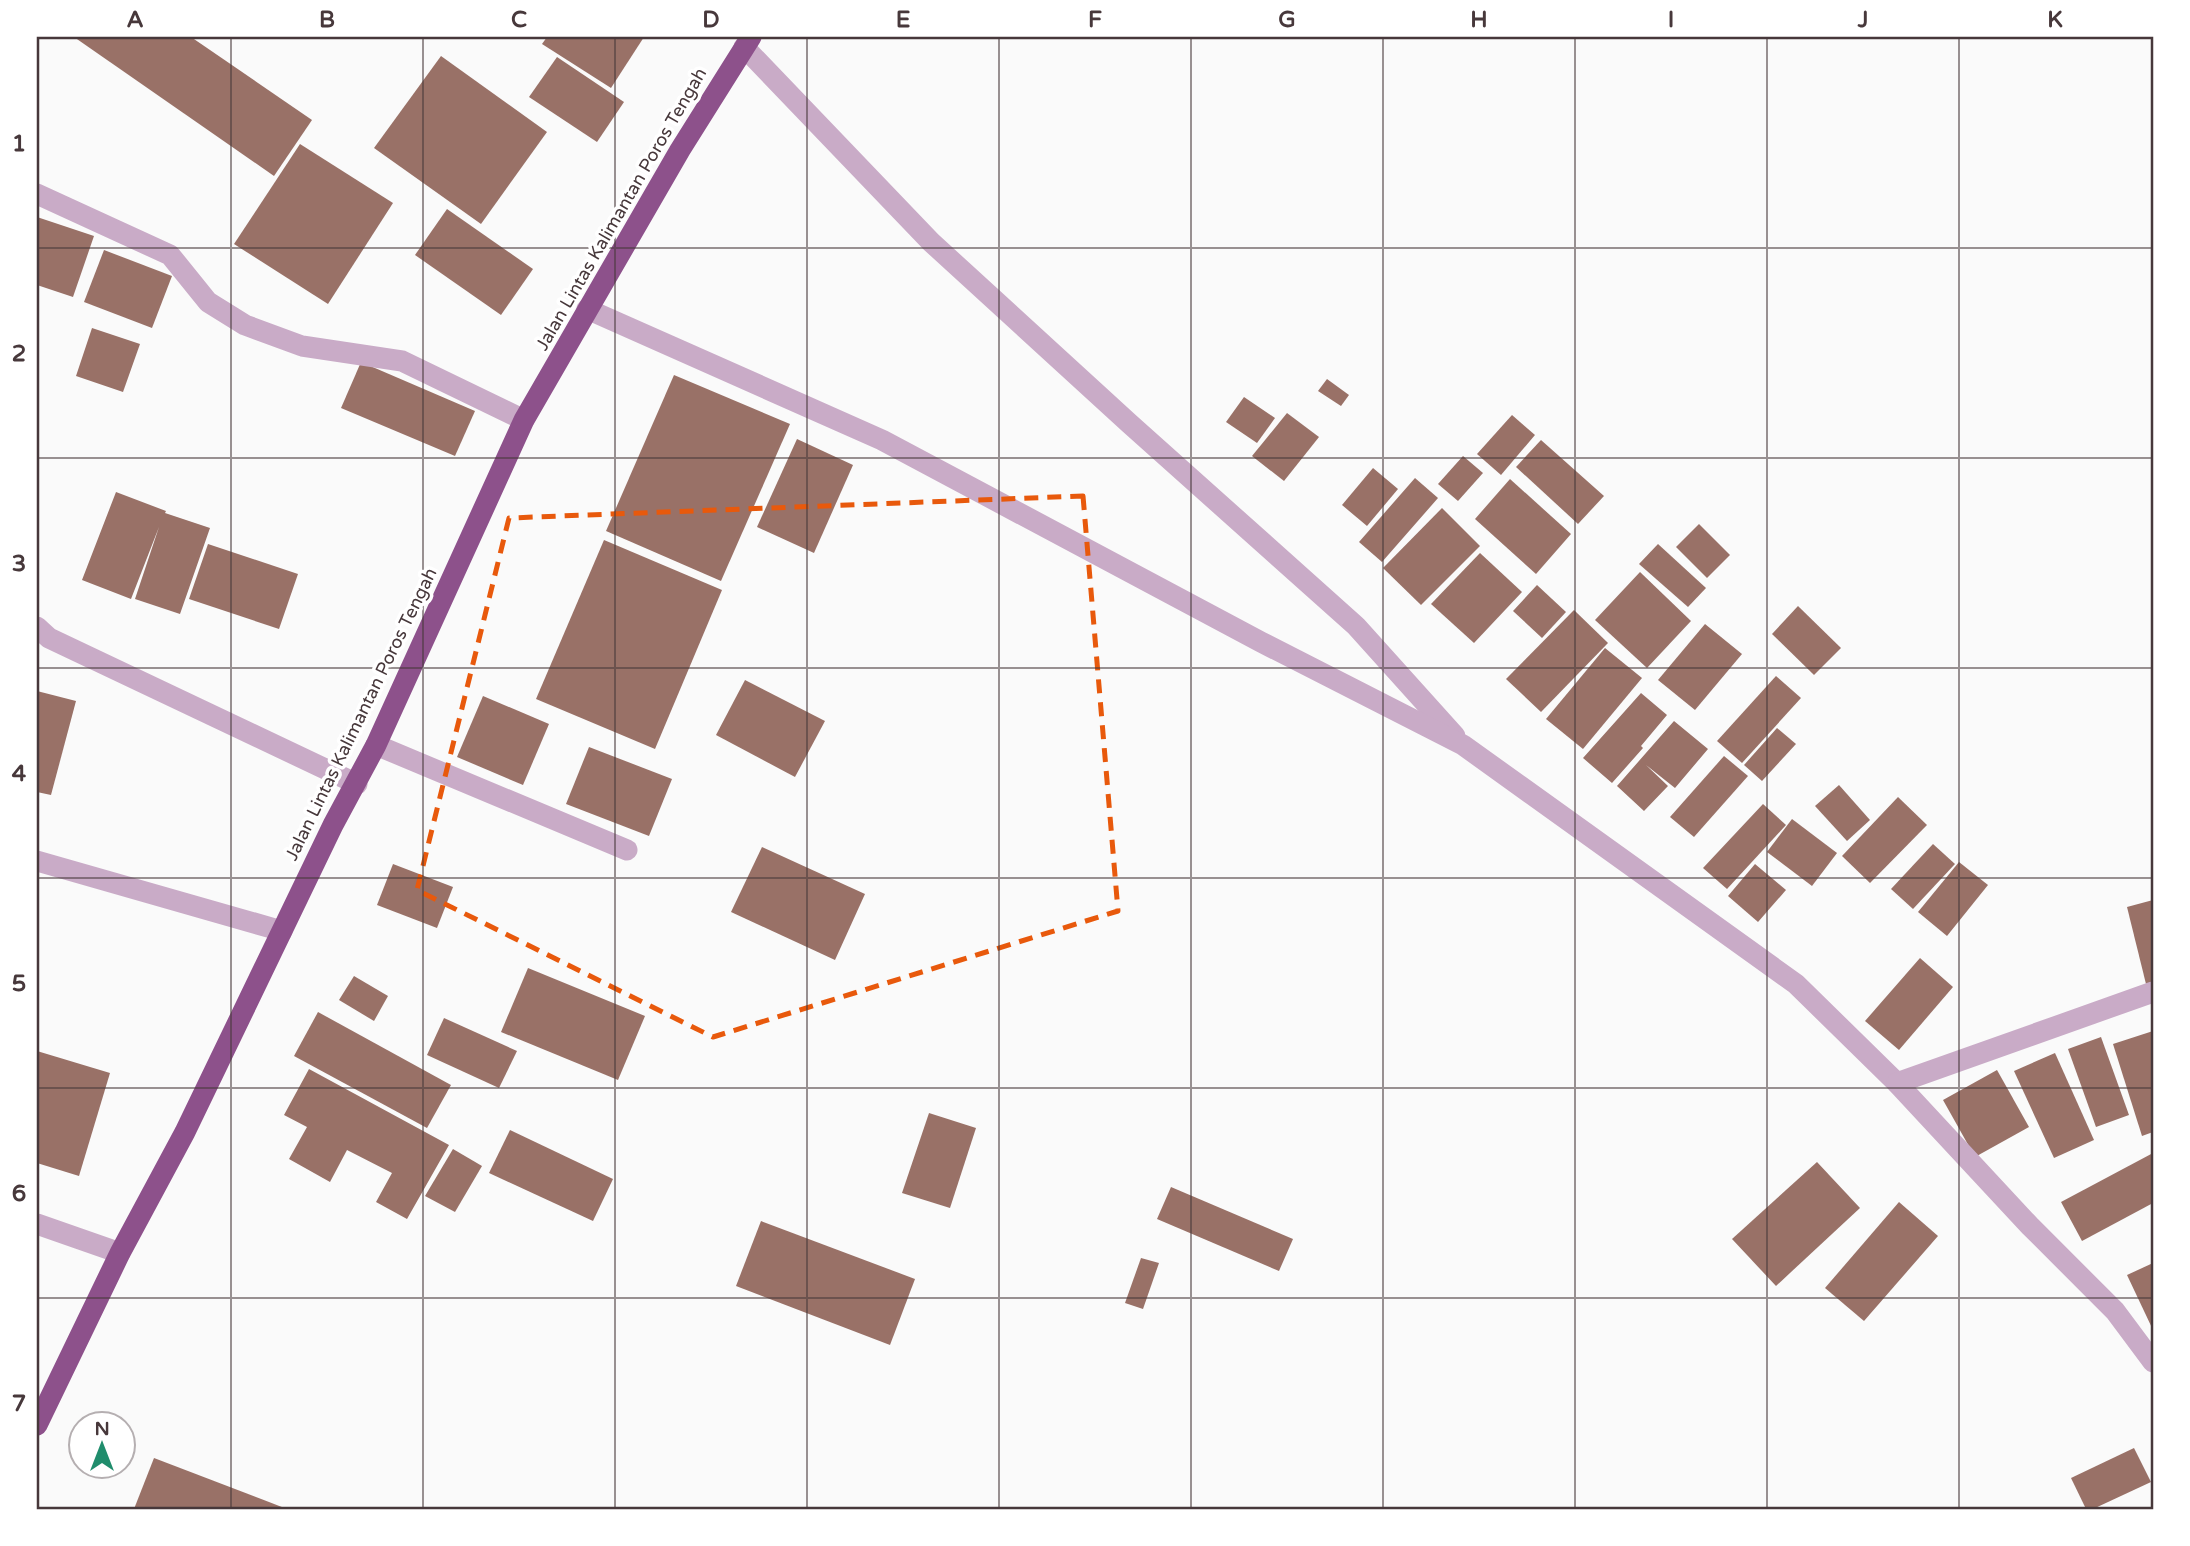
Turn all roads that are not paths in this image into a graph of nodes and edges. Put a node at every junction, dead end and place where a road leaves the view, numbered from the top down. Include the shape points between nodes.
1 (748, 42) edge
2 (37, 194) edge
3 (587, 309) junction
4 (524, 420) junction
5 (37, 626) edge
6 (376, 745) junction
7 (1463, 745) junction
8 (357, 784) junction
9 (627, 850) dead end
10 (37, 861) edge
11 (282, 931) junction
12 (2153, 992) edge
13 (1897, 1083) junction
14 (37, 1224) edge
15 (120, 1253) junction
16 (2153, 1362) edge
17 (37, 1425) edge

1 - 3 highway, Jalan Lintas Kalimantan Poros Tengah
1 - 7 street via 931,242 1356,626
2 - 4 street via 170,255 208,302 245,325 302,346 402,361
3 - 4 highway, Jalan Lintas Kalimantan Poros Tengah
3 - 7 street via 881,440
4 - 6 highway, Jalan Lintas Kalimantan Poros Tengah
5 - 8 street via 49,638
6 - 8 highway, Jalan Lintas Kalimantan Poros Tengah
6 - 9 street
7 - 13 street via 1796,984
8 - 11 highway, Jalan Lintas Kalimantan Poros Tengah
10 - 11 street
11 - 15 highway, Jalan Lintas Kalimantan Poros Tengah
12 - 13 street
13 - 16 street via 2115,1311
14 - 15 street
15 - 17 highway, Jalan Lintas Kalimantan Poros Tengah

